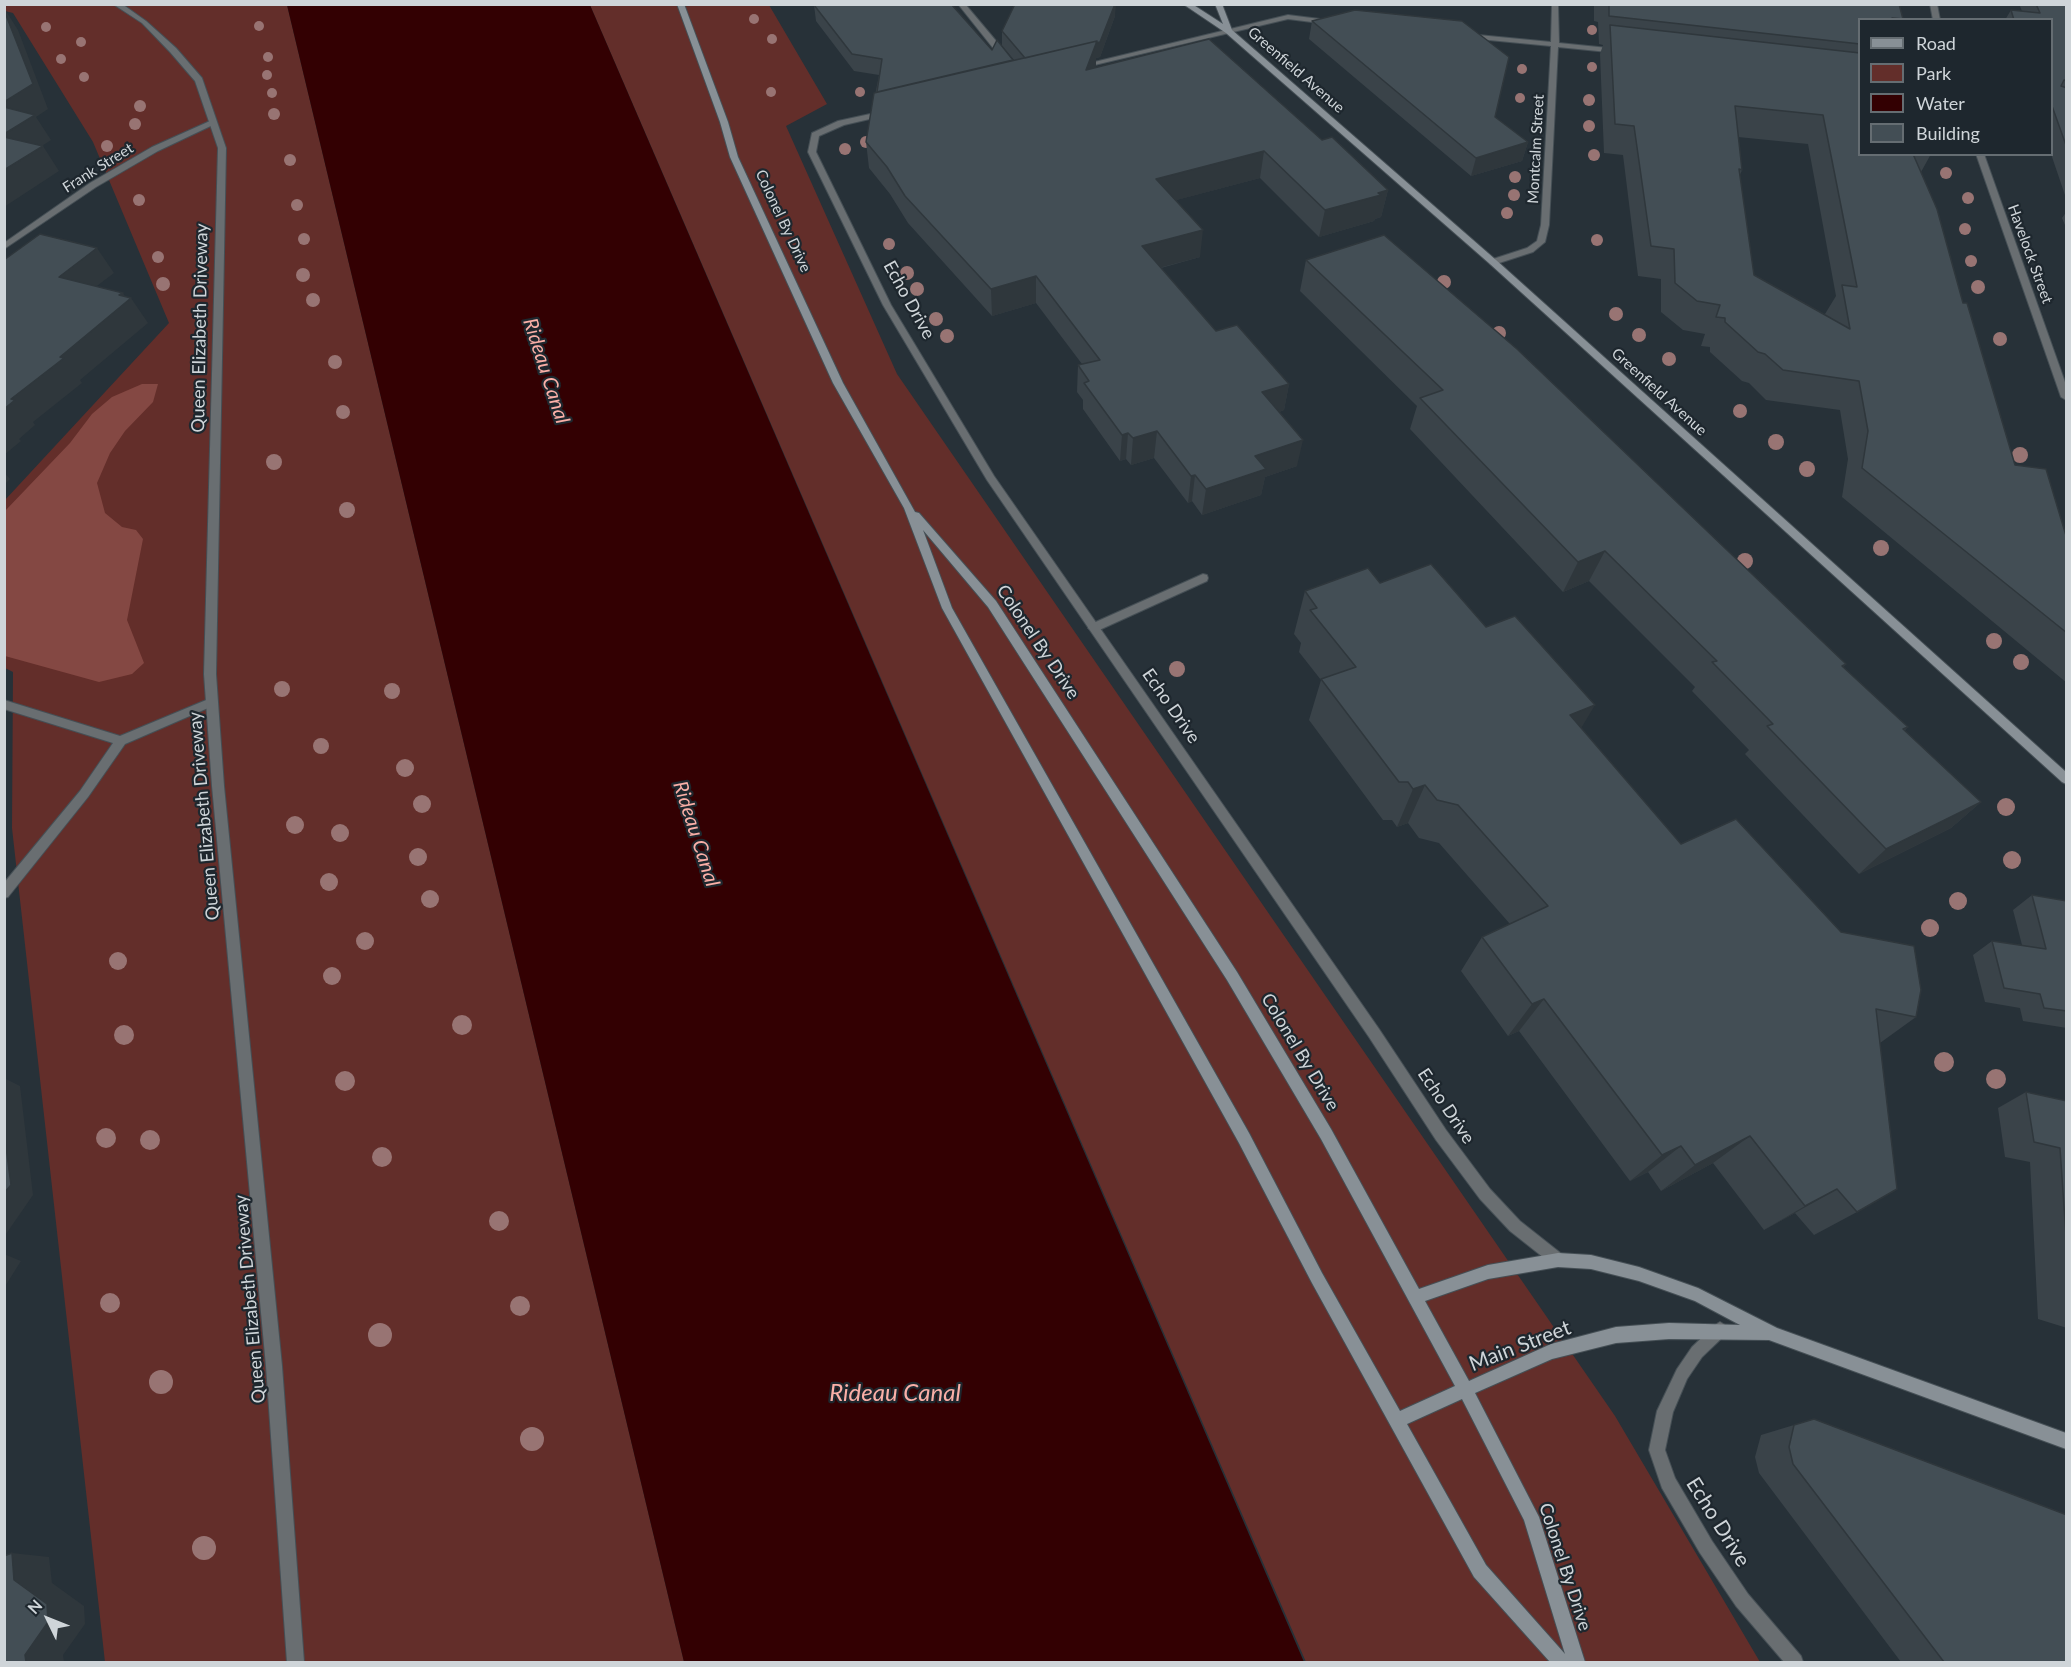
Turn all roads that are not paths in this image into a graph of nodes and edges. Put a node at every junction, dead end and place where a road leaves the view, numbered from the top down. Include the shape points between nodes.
1 (116, 4) edge
2 (680, 4) edge
3 (961, 4) edge
4 (1186, 4) edge
5 (1218, 4) edge
6 (1555, 4) edge
7 (1342, 23) edge
8 (1229, 31) junction
9 (1464, 35) edge
10 (1555, 44) junction
11 (1624, 52) edge
12 (1013, 67) edge
13 (1068, 69) edge
14 (897, 110) edge
15 (213, 123) junction
16 (1981, 156) edge
17 (4, 247) edge
18 (1493, 262) junction
19 (2067, 397) edge
20 (909, 508) junction
21 (1203, 578) dead end
22 (1094, 628) junction
23 (211, 702) junction
24 (4, 704) edge
25 (121, 741) junction
26 (2067, 779) edge
27 (4, 892) edge
28 (1558, 1260) junction
29 (1414, 1298) junction
30 (1720, 1330) junction
31 (1773, 1334) junction
32 (1465, 1389) junction
33 (1395, 1421) junction
34 (2067, 1441) edge
35 (296, 1662) edge
36 (1561, 1662) edge
37 (1576, 1662) edge
38 (1795, 1662) edge

1 - 15 street, Queen Elizabeth Driveway via 144,22 199,80
2 - 20 main road, Colonel By Drive via 734,157 838,383
3 - 12 street
4 - 8 main road, Greenfield Avenue
5 - 8 main road, Greenfield Avenue
6 - 10 street, Montcalm Street
7 - 8 street via 1288,17
8 - 13 street
8 - 18 main road, Greenfield Avenue
9 - 10 street
10 - 11 street
10 - 18 street, Montcalm Street via 1541,242 1530,250
14 - 22 street, Echo Drive via 841,123 816,135 812,152 887,305 990,478
15 - 17 street, Frank Street via 155,149 93,185
15 - 23 street, Queen Elizabeth Driveway via 222,148
16 - 19 street, Havelock Street
18 - 26 main road, Greenfield Avenue
20 - 29 main road, Colonel By Drive via 992,604 1232,976 1326,1134
20 - 33 main road, Colonel By Drive via 947,608 1244,1138
21 - 22 street
22 - 28 street, Echo Drive via 1447,1143 1496,1206
23 - 25 street
23 - 35 street, Queen Elizabeth Driveway via 274,1366
24 - 25 street
25 - 27 street via 84,794
28 - 29 main road, Main Street via 1488,1272
28 - 31 main road, Main Street via 1591,1262 1639,1274 1698,1295
29 - 32 main road, Colonel By Drive
30 - 31 main road, Main Street
30 - 32 main road, Main Street via 1616,1335 1551,1352
30 - 38 street, Echo Drive via 1697,1352 1677,1383 1665,1411 1657,1450 1668,1482 1706,1547 1742,1600
31 - 34 main road, Main Street
32 - 33 main road, Main Street
32 - 37 main road, Colonel By Drive via 1532,1517
33 - 36 main road, Colonel By Drive via 1480,1571

